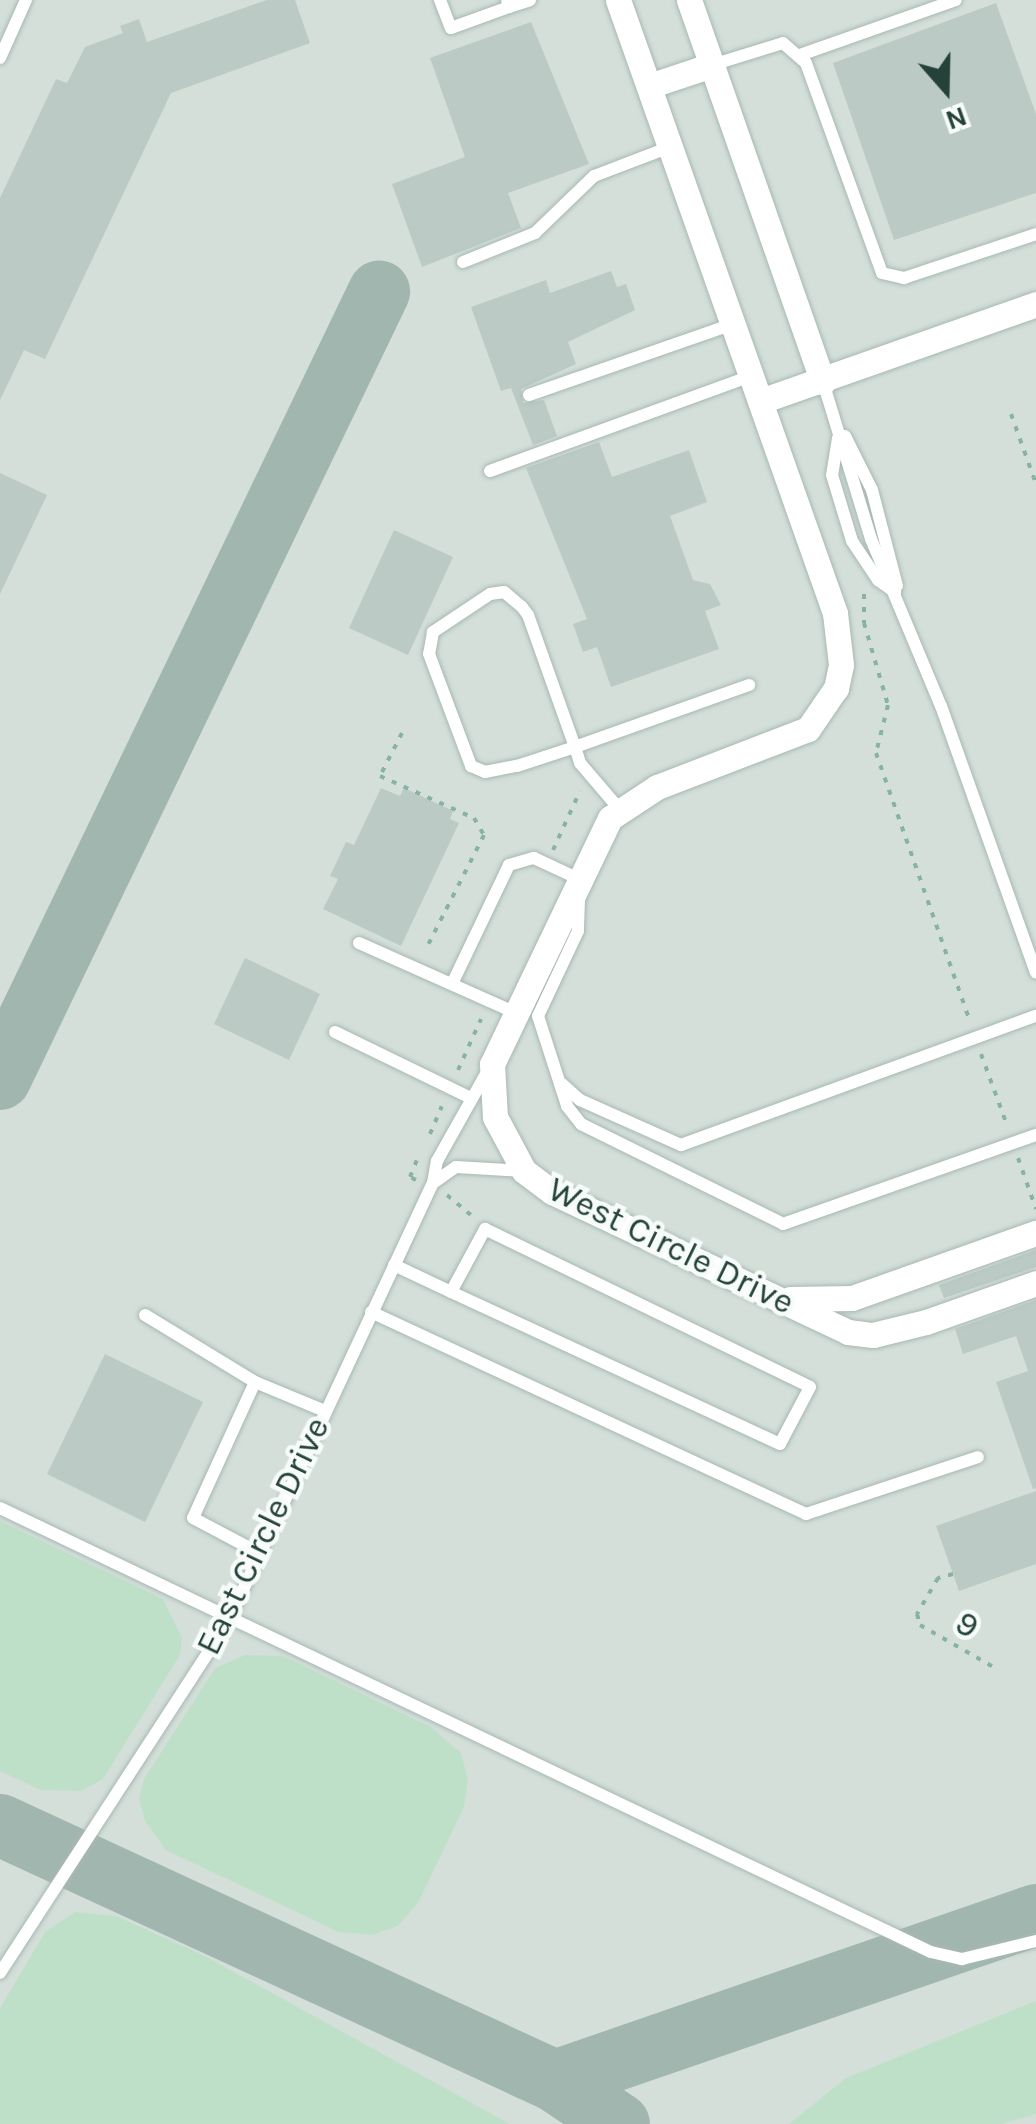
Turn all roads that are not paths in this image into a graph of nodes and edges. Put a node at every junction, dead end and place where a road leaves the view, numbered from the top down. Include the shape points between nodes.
1 (26, 0) edge
2 (440, 0) edge
3 (530, 0) edge
4 (618, 0) edge
5 (689, 0) edge
6 (956, 0) edge
7 (508, 4) edge
8 (800, 55) junction
9 (0, 58) edge
10 (712, 65) junction
11 (648, 86) junction
12 (670, 147) junction
13 (1036, 234) edge
14 (463, 262) dead end
15 (1036, 304) edge
16 (732, 324) junction
17 (751, 376) junction
18 (823, 382) junction
19 (529, 395) dead end
20 (760, 401) junction
21 (490, 470) dead end
22 (749, 685) dead end
23 (575, 747) junction
24 (621, 812) junction
25 (580, 876) junction
26 (359, 943) dead end
27 (1036, 973) edge
28 (455, 978) junction
29 (516, 1013) junction
30 (1036, 1016) edge
31 (335, 1032) dead end
32 (492, 1064) junction
33 (556, 1076) junction
34 (469, 1097) junction
35 (1036, 1135) edge
36 (524, 1171) junction
37 (433, 1183) junction
38 (1036, 1233) edge
39 (394, 1265) junction
40 (1036, 1284) edge
41 (452, 1292) junction
42 (780, 1298) junction
43 (371, 1312) junction
44 (146, 1315) dead end
45 (255, 1382) junction
46 (325, 1411) junction
47 (978, 1457) dead end
48 (0, 1508) edge
49 (259, 1552) junction
50 (229, 1620) junction
51 (1036, 1941) edge
52 (0, 1973) edge

1 - 9 lane
2 - 7 lane via 451,28
3 - 7 lane
4 - 11 street, West Circle Drive
5 - 10 street
6 - 8 lane
8 - 10 lane via 783,43 762,44
8 - 13 lane via 882,273 904,278
10 - 11 street
10 - 18 street
11 - 12 street, West Circle Drive
12 - 14 lane via 577,185 535,233
12 - 16 street, West Circle Drive
15 - 18 street
16 - 17 street, West Circle Drive
16 - 19 lane
17 - 20 street, West Circle Drive
17 - 21 lane
18 - 20 street
18 - 27 lane via 840,426 846,470 941,706
20 - 24 street, West Circle Drive via 835,613 841,651 836,688 808,729 791,740 657,788
22 - 23 lane
23 - 23 lane via 528,615 513,600 490,594 433,632 429,654 471,766 500,770
23 - 24 lane via 590,781
24 - 25 street, West Circle Drive via 604,829
25 - 28 lane via 534,858 509,865
25 - 29 street, West Circle Drive
25 - 33 lane via 578,931 538,1016
26 - 28 lane
28 - 29 lane
29 - 32 street, West Circle Drive
30 - 33 lane via 681,1145 580,1100
31 - 34 lane
32 - 34 lane, East Circle Drive
32 - 36 street, West Circle Drive via 495,1116
33 - 35 lane via 581,1124 783,1224
34 - 37 lane, East Circle Drive
36 - 37 lane via 456,1167
36 - 42 street, West Circle Drive via 552,1192
37 - 39 lane, East Circle Drive
38 - 42 street via 852,1298
39 - 41 lane
39 - 43 lane, East Circle Drive
40 - 42 street, West Circle Drive via 873,1335 848,1332
41 - 41 lane via 780,1444 810,1387 485,1229
43 - 46 lane, East Circle Drive
43 - 47 lane via 806,1514
44 - 45 lane
45 - 46 lane
45 - 49 lane via 193,1518
46 - 49 lane, East Circle Drive
48 - 50 lane
49 - 50 lane, East Circle Drive
50 - 51 lane via 931,1952 962,1959
50 - 52 lane, East Circle Drive

